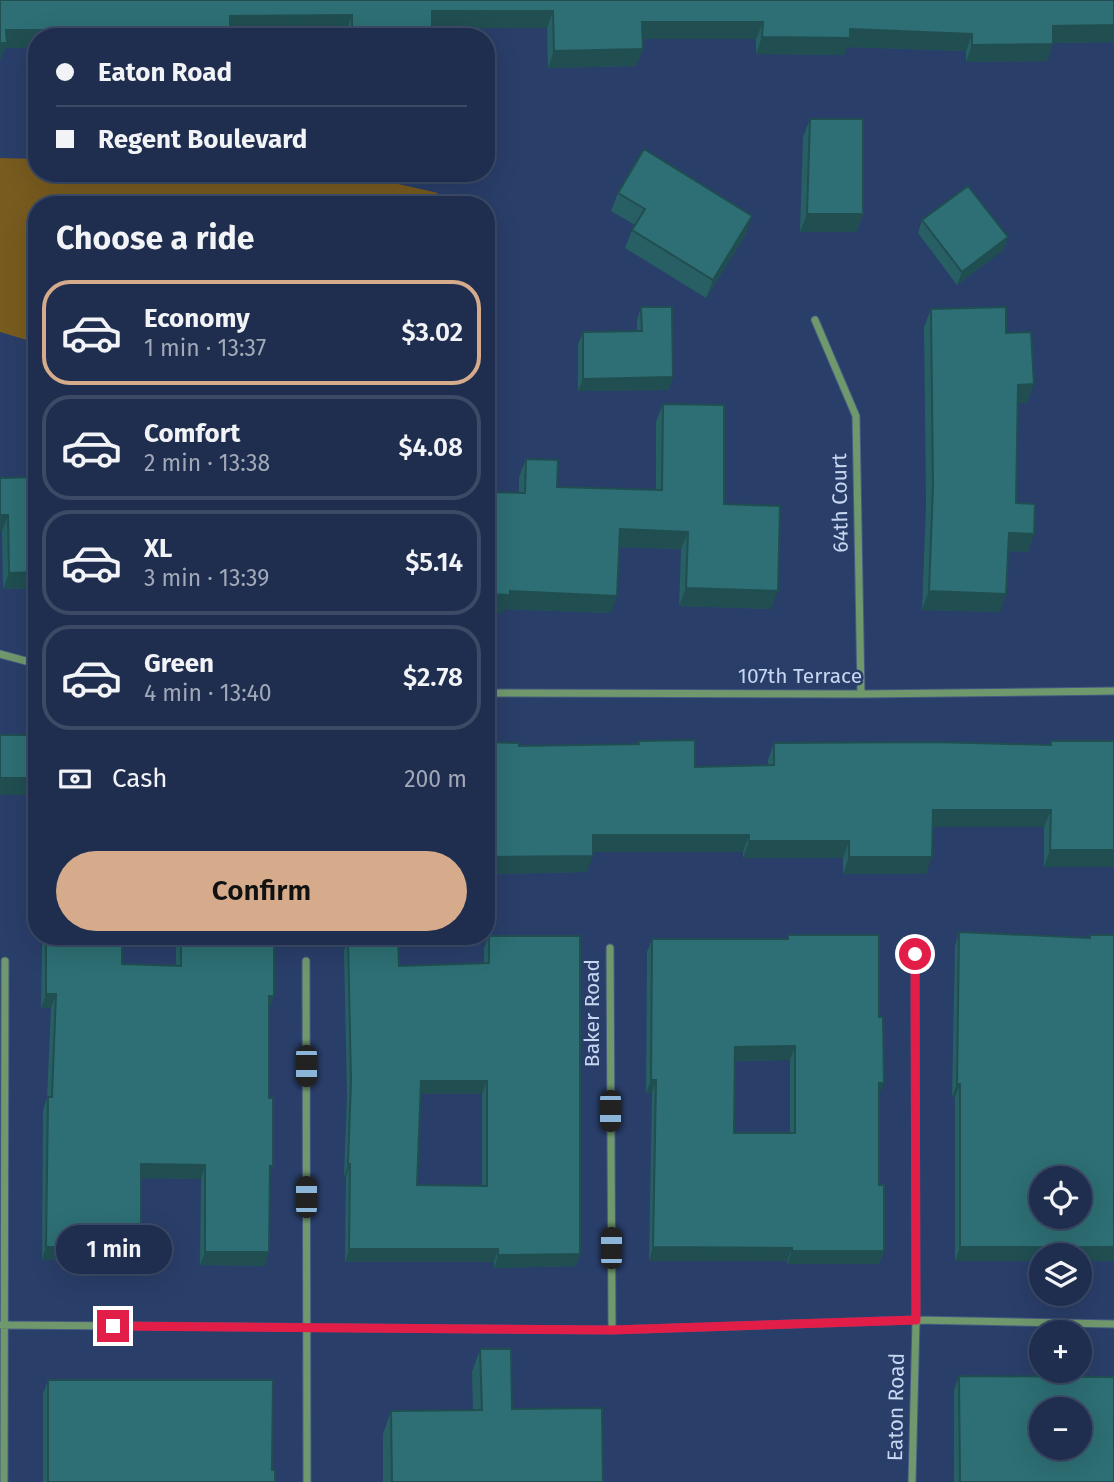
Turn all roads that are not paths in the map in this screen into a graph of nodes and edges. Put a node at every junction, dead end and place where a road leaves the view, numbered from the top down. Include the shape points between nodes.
1 (815, 320) dead end
2 (0, 654) edge
3 (28, 662) edge
4 (1114, 691) edge
5 (495, 693) edge
6 (861, 694) junction
7 (610, 948) dead end
8 (915, 954) dead end
9 (5, 961) dead end
10 (306, 961) dead end
11 (916, 1320) junction
12 (1114, 1324) edge
13 (2, 1325) edge
14 (306, 1328) junction
15 (612, 1330) junction
16 (4, 1482) edge
17 (307, 1482) edge
18 (912, 1482) edge

1 - 6 street, 64th Court via 856,416
2 - 3 street
4 - 6 street, 107th Terrace
5 - 6 street, 107th Terrace
7 - 15 street, Baker Road
8 - 11 street, Eaton Road
9 - 13 street
10 - 14 street
11 - 12 street
11 - 15 street
11 - 18 street, Eaton Road
13 - 14 street
13 - 16 street
14 - 15 street
14 - 17 street

